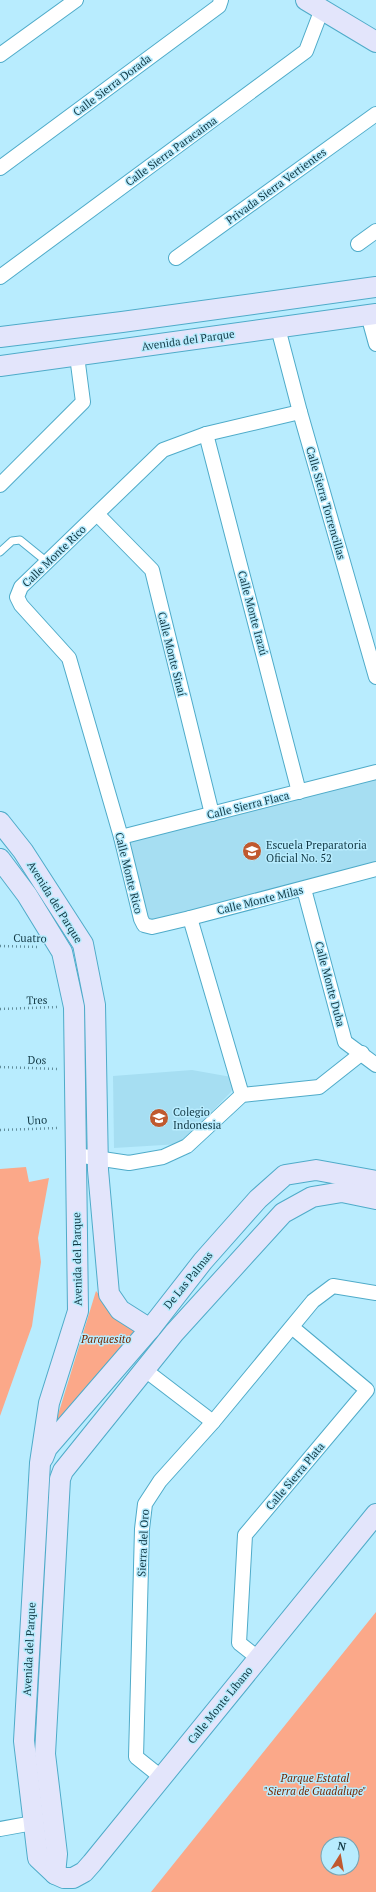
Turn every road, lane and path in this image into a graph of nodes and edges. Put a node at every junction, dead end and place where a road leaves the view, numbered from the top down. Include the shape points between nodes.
1 (76, 0) edge
2 (221, 0) edge
3 (314, 5) edge
4 (374, 36) edge
5 (0, 55) edge
6 (376, 114) edge
7 (0, 168) edge
8 (376, 231) edge
9 (358, 244) dead end
10 (176, 258) dead end
11 (0, 278) edge
12 (376, 287) edge
13 (372, 314) edge
14 (278, 328) junction
15 (0, 337) edge
16 (376, 344) edge
17 (77, 356) junction
18 (0, 366) edge
19 (300, 412) junction
20 (206, 434) junction
21 (0, 485) edge
22 (97, 514) junction
23 (0, 552) edge
24 (47, 562) junction
25 (376, 677) edge
26 (376, 772) edge
27 (299, 792) junction
28 (212, 814) junction
29 (0, 822) edge
30 (121, 837) junction
31 (23, 850) junction
32 (2, 865) edge
33 (376, 869) edge
34 (304, 889) junction
35 (190, 918) junction
36 (144, 925) joint
37 (0, 946) edge
38 (59, 947) junction
39 (74, 1007) junction
40 (0, 1009) edge
41 (362, 1053) junction
42 (376, 1065) edge
43 (0, 1067) edge
44 (75, 1069) junction
45 (242, 1095) junction
46 (75, 1127) junction
47 (0, 1130) edge
48 (76, 1155) junction
49 (97, 1158) junction
50 (376, 1181) edge
51 (376, 1199) edge
52 (203, 1261) junction
53 (224, 1278) junction
54 (376, 1293) edge
55 (293, 1328) junction
56 (150, 1329) junction
57 (145, 1370) junction
58 (213, 1422) junction
59 (40, 1463) junction
60 (376, 1514) edge
61 (35, 1542) junction
62 (56, 1543) junction
63 (258, 1658) junction
64 (161, 1777) junction
65 (34, 1823) junction
66 (0, 1829) edge
67 (55, 1874) junction

1 - 5 street
2 - 7 street, Calle Sierra Dorada via 219,6
3 - 4 street
3 - 11 street, Calle Sierra Paracaima via 306,51
6 - 10 street, Privada Sierra Vertientes
8 - 9 street
12 - 15 street
13 - 14 street, Avenida del Parque
13 - 16 street
14 - 17 street, Avenida del Parque
14 - 19 street, Calle Sierra Torrencillas
17 - 18 street, Avenida del Parque
17 - 21 street via 83,402
19 - 20 street, Calle Monte Rico
19 - 25 street, Calle Sierra Torrencillas
20 - 22 street, Calle Monte Rico via 163,450
20 - 27 street, Calle Monte Irazú
22 - 24 street, Calle Monte Rico
22 - 28 street, Calle Monte Sinaí via 152,570
23 - 24 lane via 12,541 20,540
24 - 30 street, Calle Monte Rico via 21,587 17,597 21,606 69,658
26 - 27 street, Calle Sierra Flaca
27 - 28 street, Calle Sierra Flaca
28 - 30 street, Calle Sierra Flaca
29 - 31 street, Avenida del Parque
30 - 36 street, Calle Monte Rico
31 - 32 street
31 - 49 street, Avenida del Parque via 83,944 95,1005
32 - 38 street, Avenida del Parque via 27,895
33 - 34 street, Calle Monte Milas
34 - 35 street, Calle Monte Milas
34 - 41 street, Calle Monte Duba via 345,1042
35 - 36 street, Calle Monte Milas via 152,927
35 - 45 street
37 - 38 path, Cuatro
38 - 39 street, Avenida del Parque
39 - 40 path, Tres
39 - 44 street, Avenida del Parque
41 - 42 street, Calle Monte Duba
41 - 45 street via 319,1087
43 - 44 path, Dos
44 - 46 street, Avenida del Parque
45 - 49 street via 187,1146 163,1157 129,1162
46 - 47 path, Uno
46 - 48 street, Avenida del Parque
48 - 49 street
48 - 59 street, Avenida del Parque via 78,1311 49,1403
49 - 56 street, Avenida del Parque via 109,1294 120,1310
50 - 52 street, De Las Palmas via 316,1170 285,1175 258,1199
51 - 53 street via 342,1192 312,1197 283,1213
52 - 53 street
52 - 56 street, De Las Palmas
53 - 57 street, Avenida del Parque via 174,1332
54 - 55 street, Sierra del Oro via 333,1286 313,1301
55 - 58 street, Sierra del Oro
55 - 63 street, Calle Sierra Plata via 367,1390 245,1534 239,1643
56 - 59 street, De Las Palmas via 47,1448
57 - 58 street
57 - 62 street, Avenida del Parque via 63,1471 60,1479
58 - 64 street, Sierra del Oro via 160,1481 145,1504 142,1529 136,1757
59 - 61 street, Avenida del Parque
60 - 63 street, Calle Monte Líbano
61 - 62 street
61 - 65 street, Avenida del Parque via 24,1741
62 - 67 street, Avenida del Parque via 45,1754 57,1854
63 - 64 street, Calle Monte Líbano
64 - 67 street, Calle Monte Líbano via 84,1872 73,1878
65 - 66 street
65 - 67 street, Avenida del Parque via 38,1858

